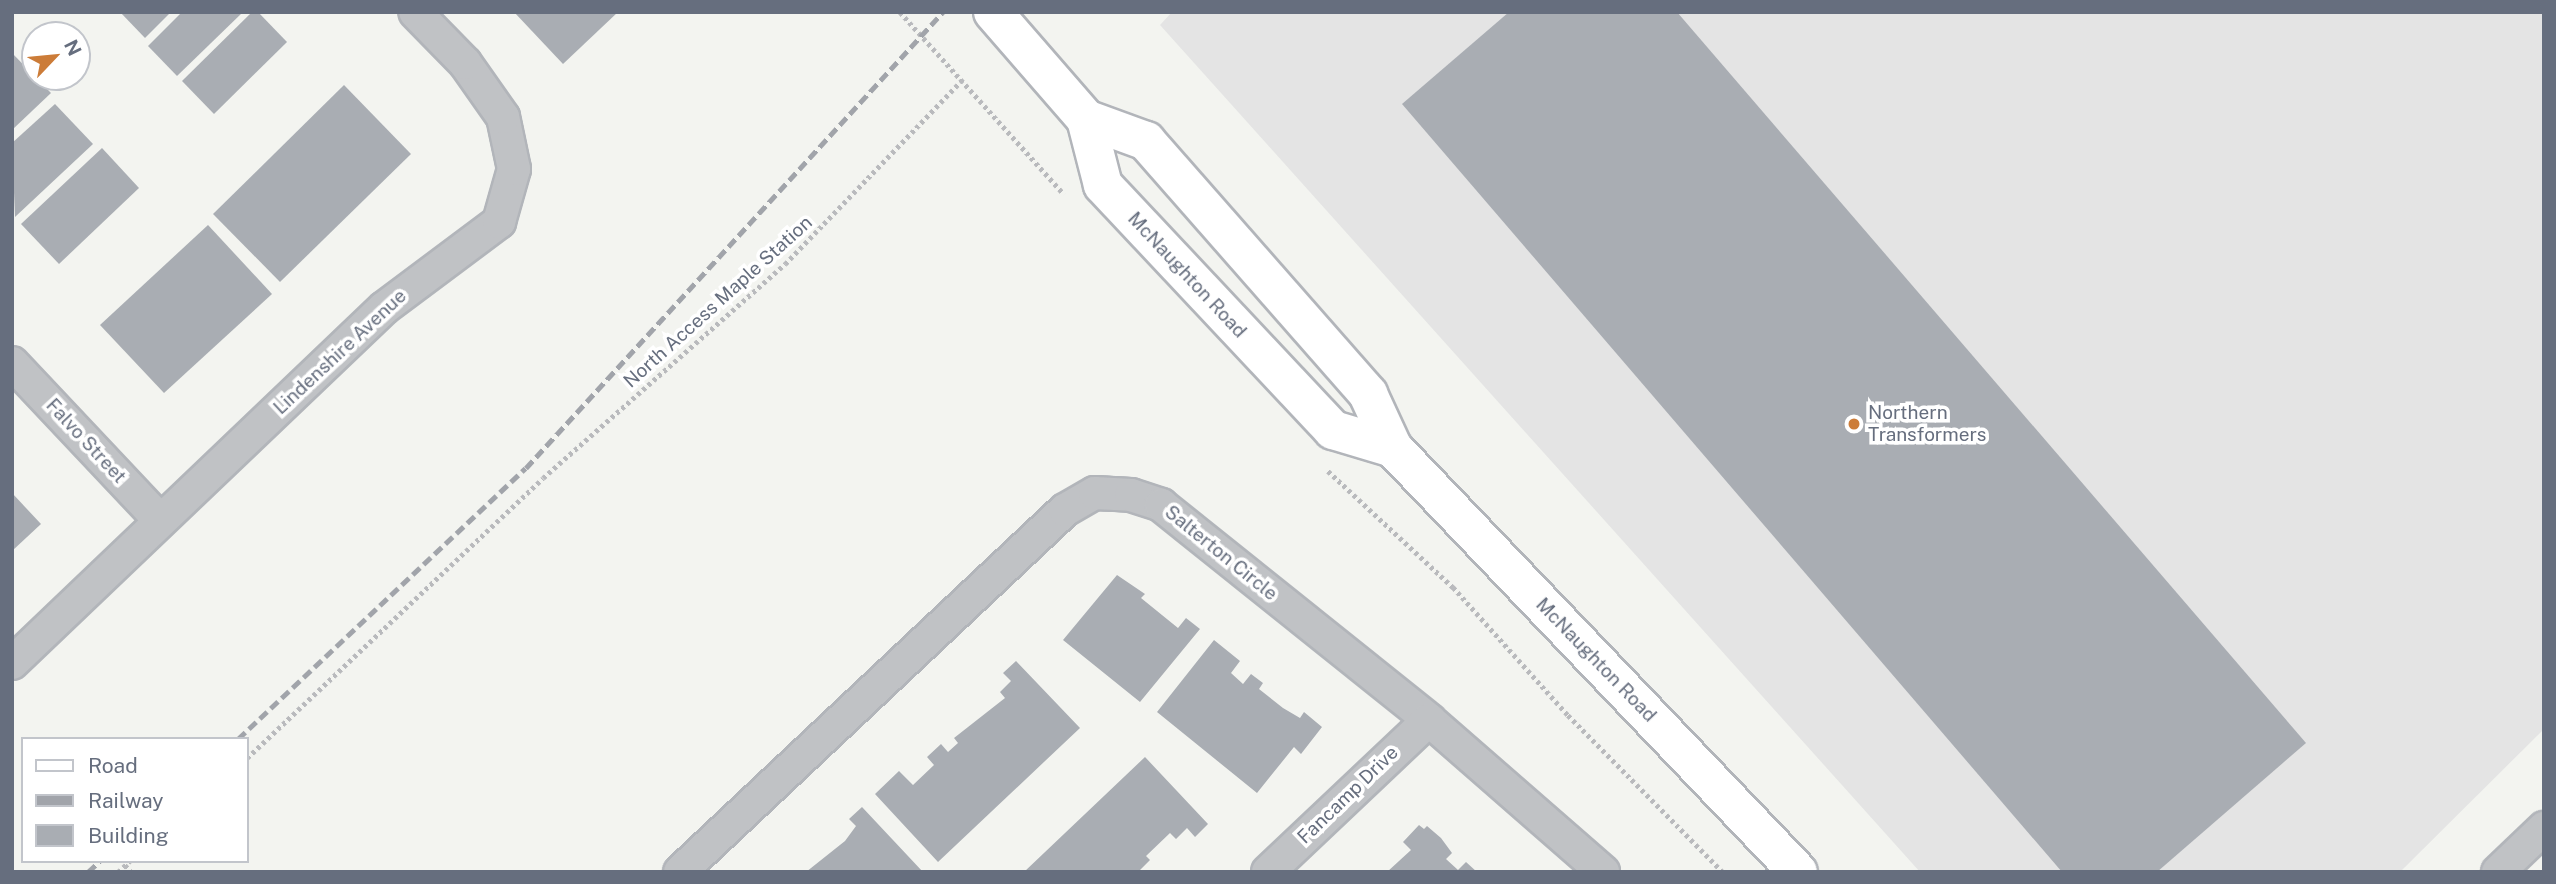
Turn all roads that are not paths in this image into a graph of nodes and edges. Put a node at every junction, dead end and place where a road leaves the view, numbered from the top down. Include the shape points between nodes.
1 (415, 12) edge
2 (993, 12) edge
3 (1086, 119) junction
4 (12, 363) edge
5 (1393, 448) junction
6 (160, 520) junction
7 (12, 663) edge
8 (1429, 720) junction
9 (2544, 828) edge
10 (680, 872) edge
11 (1268, 872) edge
12 (1603, 872) edge
13 (1798, 872) edge
14 (2498, 872) edge

1 - 6 street, Lindenshire Avenue via 465,63 503,117 514,169 499,222 384,308
2 - 3 street, McNaughton Road
3 - 5 street, McNaughton Road via 1146,141 1368,394
3 - 5 street, McNaughton Road via 1103,185 1225,316 1333,430
4 - 6 street, Falvo Street
5 - 13 street, McNaughton Road
6 - 7 street, Lindenshire Avenue
8 - 10 street, Salterton Circle via 1161,505 1130,495 1095,493 1065,510
8 - 11 street, Fancamp Drive
8 - 12 street, Salterton Circle
9 - 14 street

